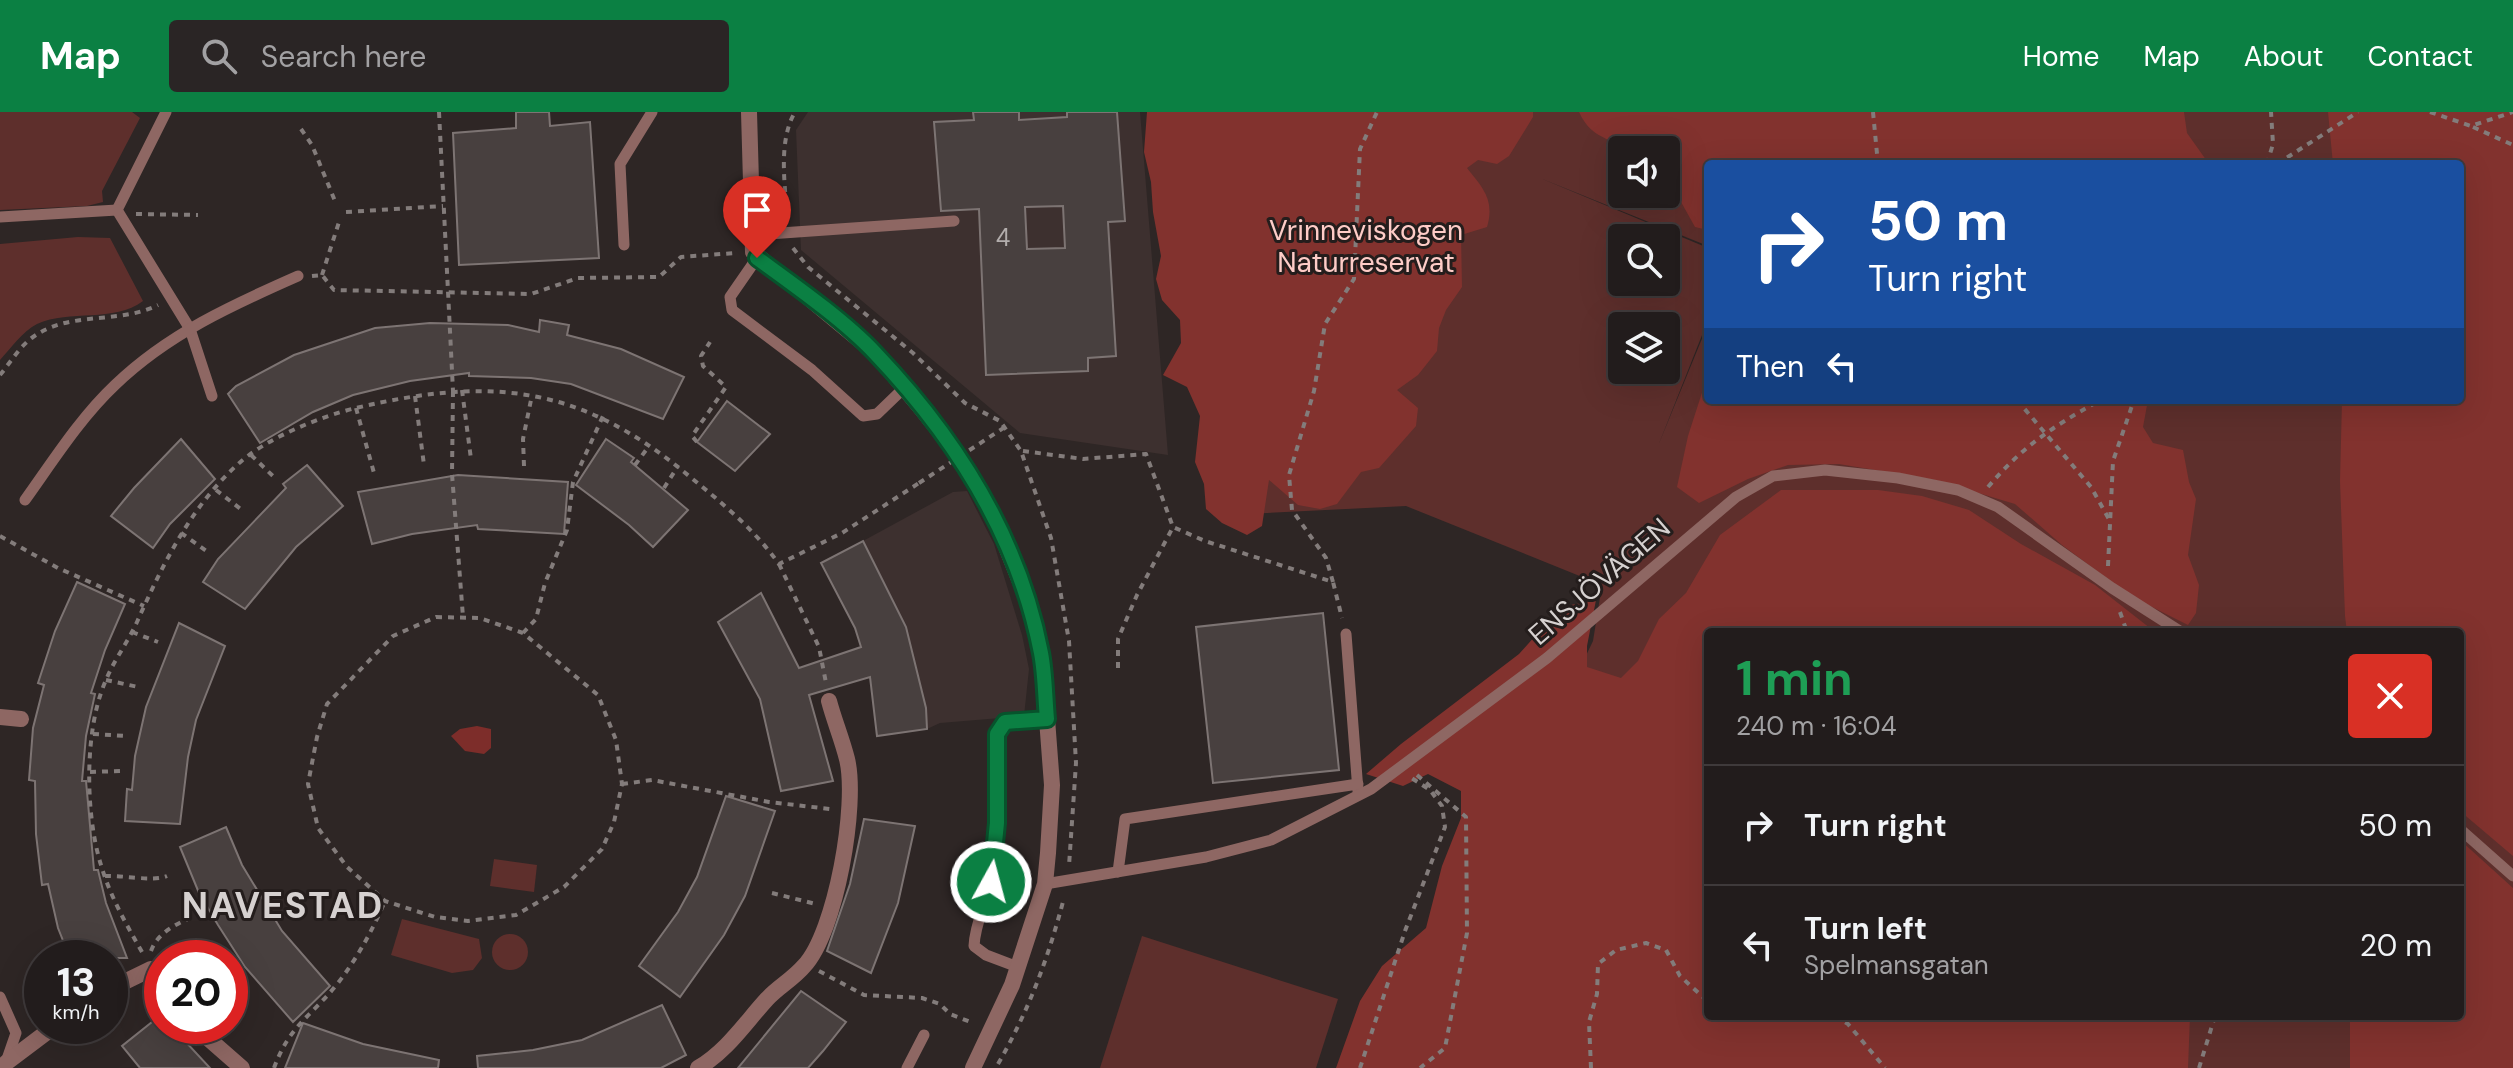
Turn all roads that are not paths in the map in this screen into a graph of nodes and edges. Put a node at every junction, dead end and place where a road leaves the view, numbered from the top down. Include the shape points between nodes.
1 (166, 112) edge
2 (652, 112) edge
3 (749, 112) edge
4 (117, 210) junction
5 (0, 217) edge
6 (954, 221) dead end
7 (624, 245) dead end
8 (754, 248) junction
9 (298, 276) road end
10 (190, 329) junction
11 (904, 388) junction
12 (212, 396) dead end
13 (25, 500) dead end
14 (2175, 628) edge
15 (1346, 634) road end
16 (829, 701) road end
17 (0, 717) edge
18 (21, 719) dead end
19 (1047, 719) junction
20 (1358, 790) junction
21 (2464, 833) edge
22 (1118, 872) junction
23 (2513, 876) edge
24 (1045, 884) junction
25 (1018, 967) junction
26 (0, 997) edge
27 (924, 1035) dead end
28 (33, 1044) edge
29 (215, 1044) edge
30 (8, 1064) edge
31 (242, 1068) edge
32 (698, 1068) edge
33 (907, 1068) edge
34 (973, 1068) edge

1 - 4 lane
2 - 7 lane via 620,164
3 - 8 street
4 - 5 lane
4 - 10 lane
6 - 8 lane via 788,231
8 - 11 street via 874,352
8 - 11 lane via 730,297 732,310 863,416 877,414
9 - 10 lane
10 - 12 lane
10 - 13 lane via 114,385
11 - 19 street via 991,509 1041,653
14 - 20 lane, ENSJÖVÄGEN via 1998,507 1958,490 1825,470 1773,476 1736,497 1547,658 1401,768
15 - 20 lane
16 - 32 street via 848,760 851,795 832,909 807,965
17 - 18 street
19 - 24 street via 1052,785
19 - 25 lane via 1005,722 997,734 991,882 974,946
20 - 22 lane, ENSJÖVÄGEN via 1271,840
20 - 22 lane via 1125,819
21 - 23 lane
22 - 24 lane, ENSJÖVÄGEN
24 - 25 street
25 - 34 street
26 - 30 lane via 16,1033
27 - 33 lane
28 - 30 street
29 - 31 street

